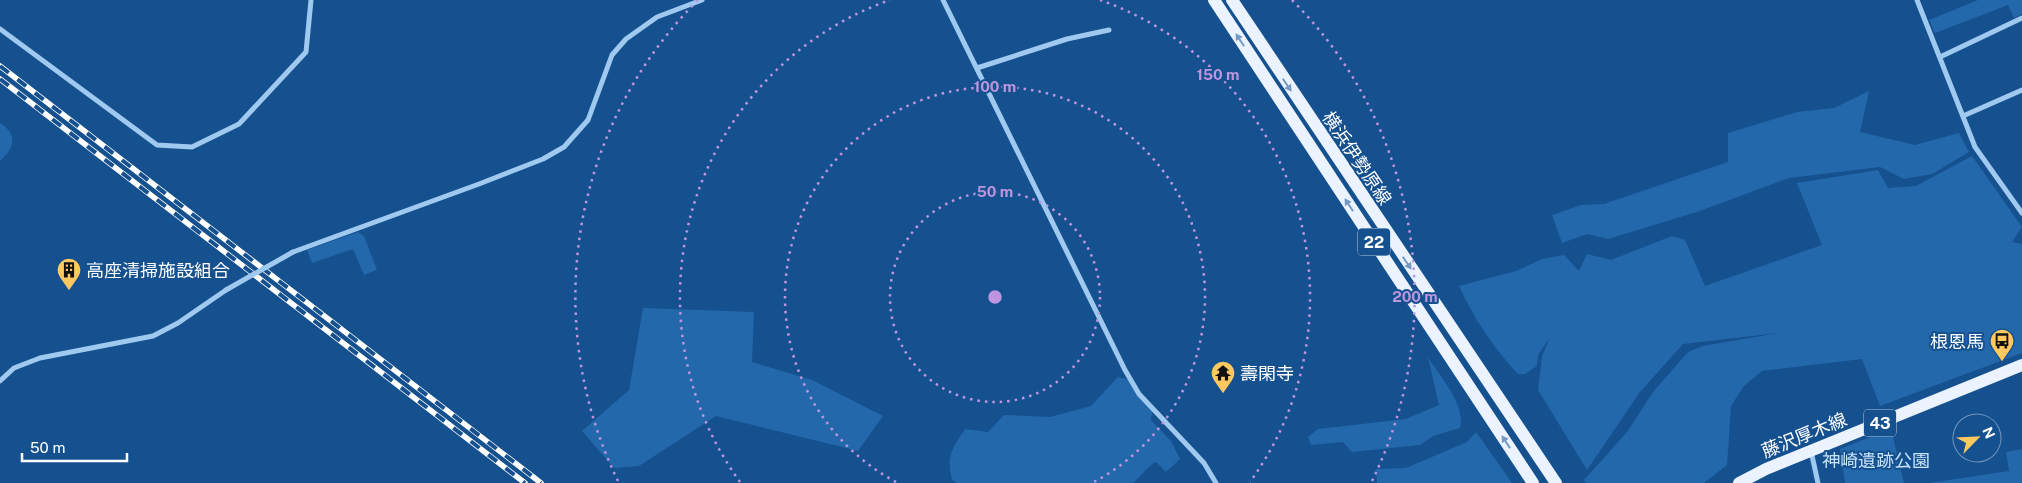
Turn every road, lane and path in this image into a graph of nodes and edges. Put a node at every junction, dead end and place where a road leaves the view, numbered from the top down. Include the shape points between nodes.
1 (311, 0) edge
2 (702, 0) edge
3 (943, 0) edge
4 (1214, 0) edge
5 (1232, 0) edge
6 (1917, 0) edge
7 (2022, 18) edge
8 (0, 29) edge
9 (1109, 30) dead end
10 (1940, 57) junction
11 (977, 68) junction
12 (2022, 90) edge
13 (1962, 116) junction
14 (2022, 213) edge
15 (2022, 365) edge
16 (0, 381) edge
17 (1811, 451) junction
18 (1216, 483) edge
19 (1533, 483) edge
20 (1556, 483) edge
21 (1739, 483) edge
22 (1818, 483) edge

1 - 8 street via 306,52 239,124 192,147 157,146
2 - 16 street, bridge via 657,17 626,39 612,55 588,120 564,147 543,159 293,252 152,336 40,358 14,368
3 - 11 street
19 -> 4 main road, 横浜伊勢原線 / 22
5 -> 20 main road, 横浜伊勢原線 / 22
6 - 10 street
7 - 10 street
9 - 11 street via 1066,39
10 - 13 street
11 - 18 street via 1125,370 1139,394 1204,463
12 - 13 street
13 - 14 street via 1974,147
15 - 17 main road, 藤沢厚木線 / 43
17 - 21 main road, 藤沢厚木線 / 43
17 - 22 street

